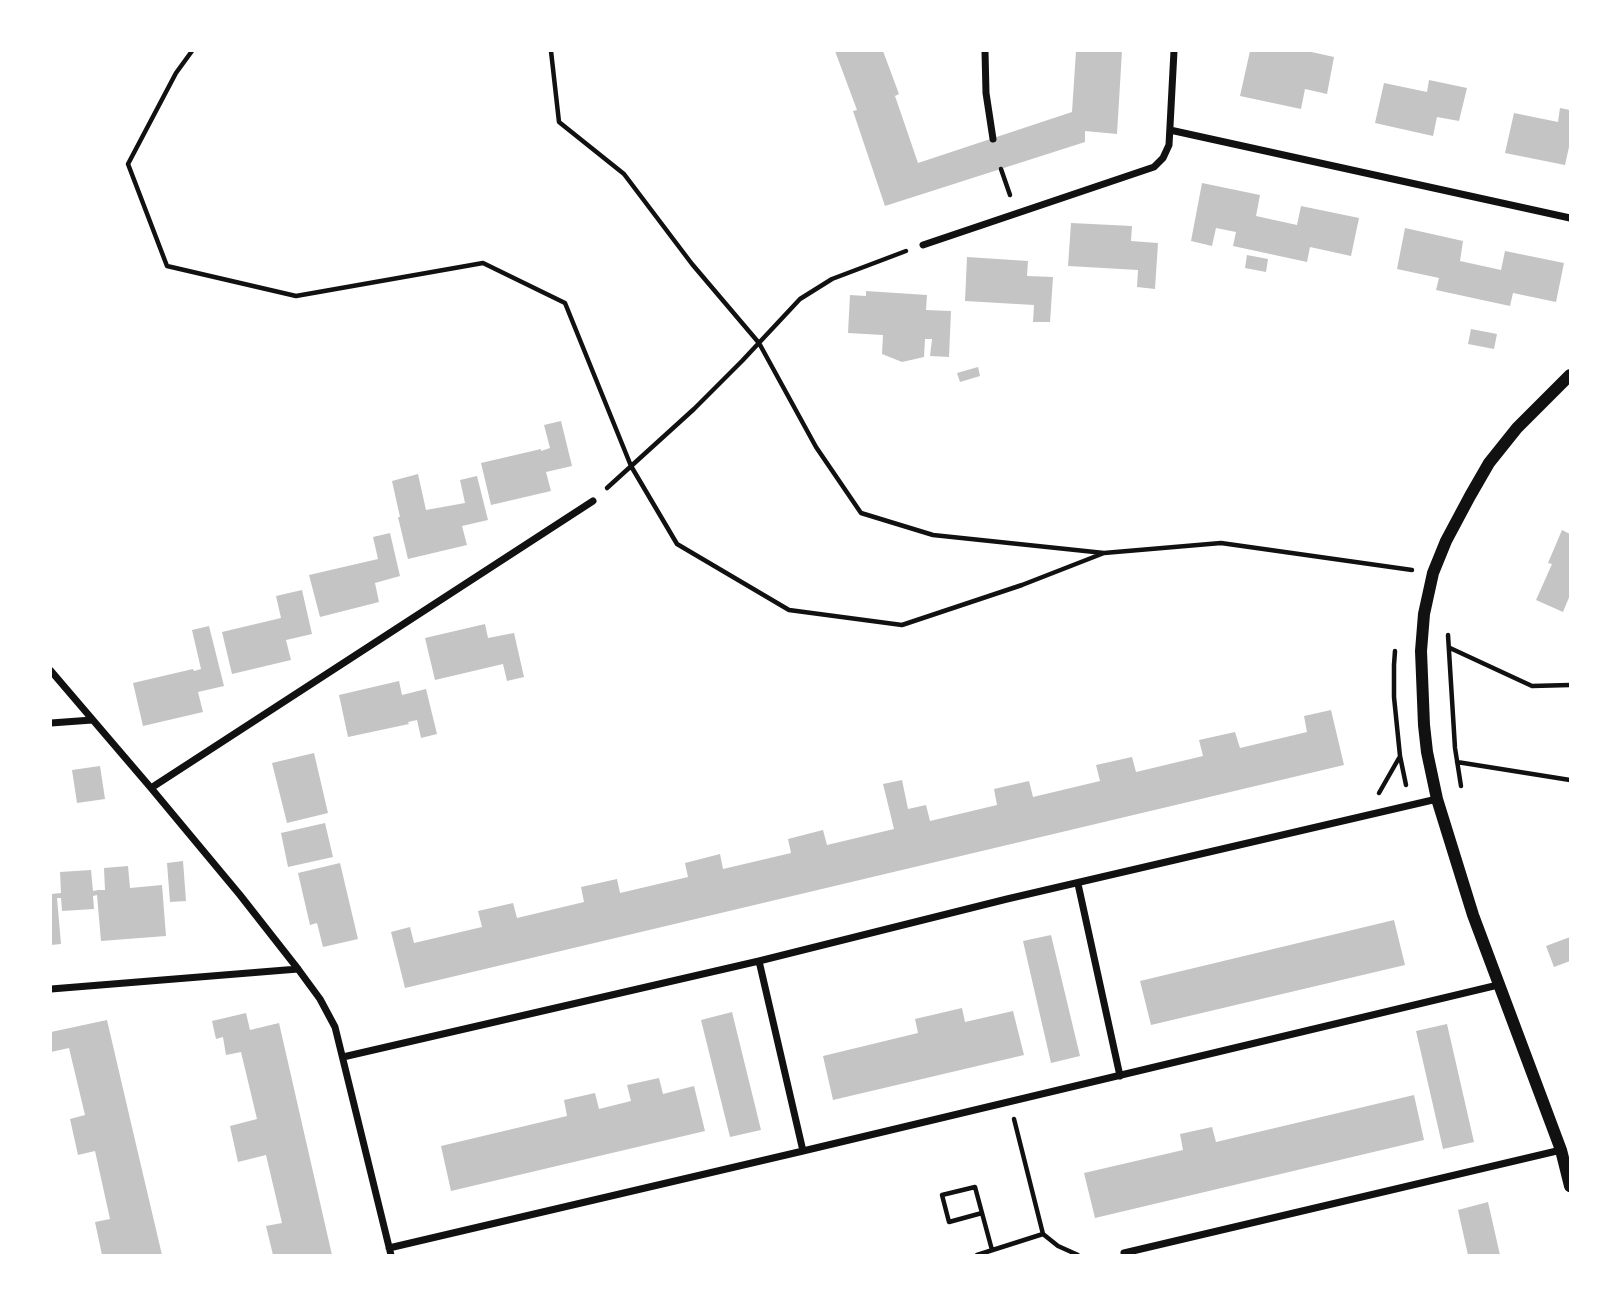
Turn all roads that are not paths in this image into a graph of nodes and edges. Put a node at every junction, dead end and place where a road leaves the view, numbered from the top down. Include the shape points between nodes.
1 (985, 51) edge
2 (1174, 51) edge
3 (1170, 130) junction
4 (993, 139) dead end
5 (1570, 218) edge
6 (923, 245) road end
7 (1570, 375) edge
8 (593, 501) road end
9 (51, 671) edge
10 (92, 720) junction
11 (51, 723) edge
12 (151, 788) junction
13 (1437, 799) junction
14 (1078, 884) junction
15 (759, 961) junction
16 (298, 969) junction
17 (1498, 985) junction
18 (51, 989) edge
19 (343, 1057) junction
20 (1120, 1076) junction
21 (1561, 1150) junction
22 (803, 1151) junction
23 (1570, 1186) edge
24 (390, 1251) edge
25 (1124, 1253) dead end

1 - 4 street
2 - 3 street
3 - 5 street
3 - 6 street via 1169,145 1154,167
7 - 13 street via 1489,463 1433,573 1421,651 1427,752
8 - 12 street
9 - 10 street
10 - 11 street
10 - 12 street
12 - 16 street
13 - 14 street
13 - 17 street
14 - 15 street
14 - 20 street
15 - 19 street
15 - 22 street
16 - 18 street
16 - 19 street via 335,1027
17 - 20 street
17 - 21 street
19 - 24 street
20 - 22 street
21 - 23 street
21 - 25 street
22 - 24 street

